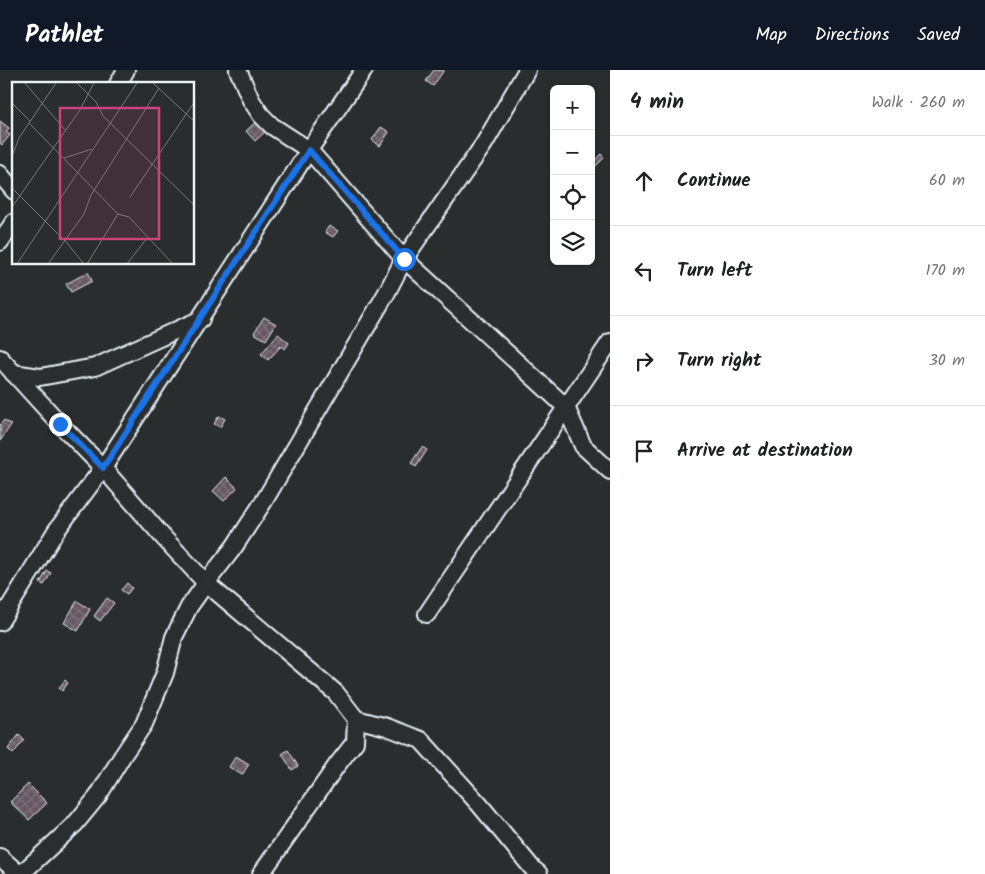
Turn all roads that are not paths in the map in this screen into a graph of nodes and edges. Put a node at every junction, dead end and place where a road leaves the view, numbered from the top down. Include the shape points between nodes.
1 (126, 70) edge
2 (238, 70) edge
3 (364, 70) edge
4 (527, 70) edge
5 (119, 82) edge
6 (309, 150) junction
7 (0, 174) edge
8 (12, 189) edge
9 (12, 225) edge
10 (0, 242) edge
11 (404, 259) junction
12 (201, 319) junction
13 (610, 342) edge
14 (0, 358) edge
15 (13, 373) junction
16 (566, 407) junction
17 (103, 468) junction
18 (610, 471) edge
19 (206, 583) junction
20 (427, 614) dead end
21 (0, 622) edge
22 (356, 719) junction
23 (0, 857) edge
24 (533, 872) edge
25 (20, 874) edge
26 (262, 874) edge

1 - 5 street
2 - 6 street via 250,100 261,115
3 - 6 street
4 - 11 street via 484,144
6 - 11 street
6 - 12 street
7 - 8 street
9 - 10 street
11 - 16 street
11 - 19 street via 264,500
12 - 15 street via 95,367 40,377
12 - 17 street
13 - 16 street
14 - 15 street
15 - 17 street
16 - 18 street via 583,446
16 - 20 street
17 - 19 street
17 - 21 street via 56,531
19 - 22 street via 336,692
19 - 25 street via 174,637 165,673 144,724 98,796 75,824
22 - 24 street via 421,740 479,804
22 - 26 street via 355,742
23 - 25 street

